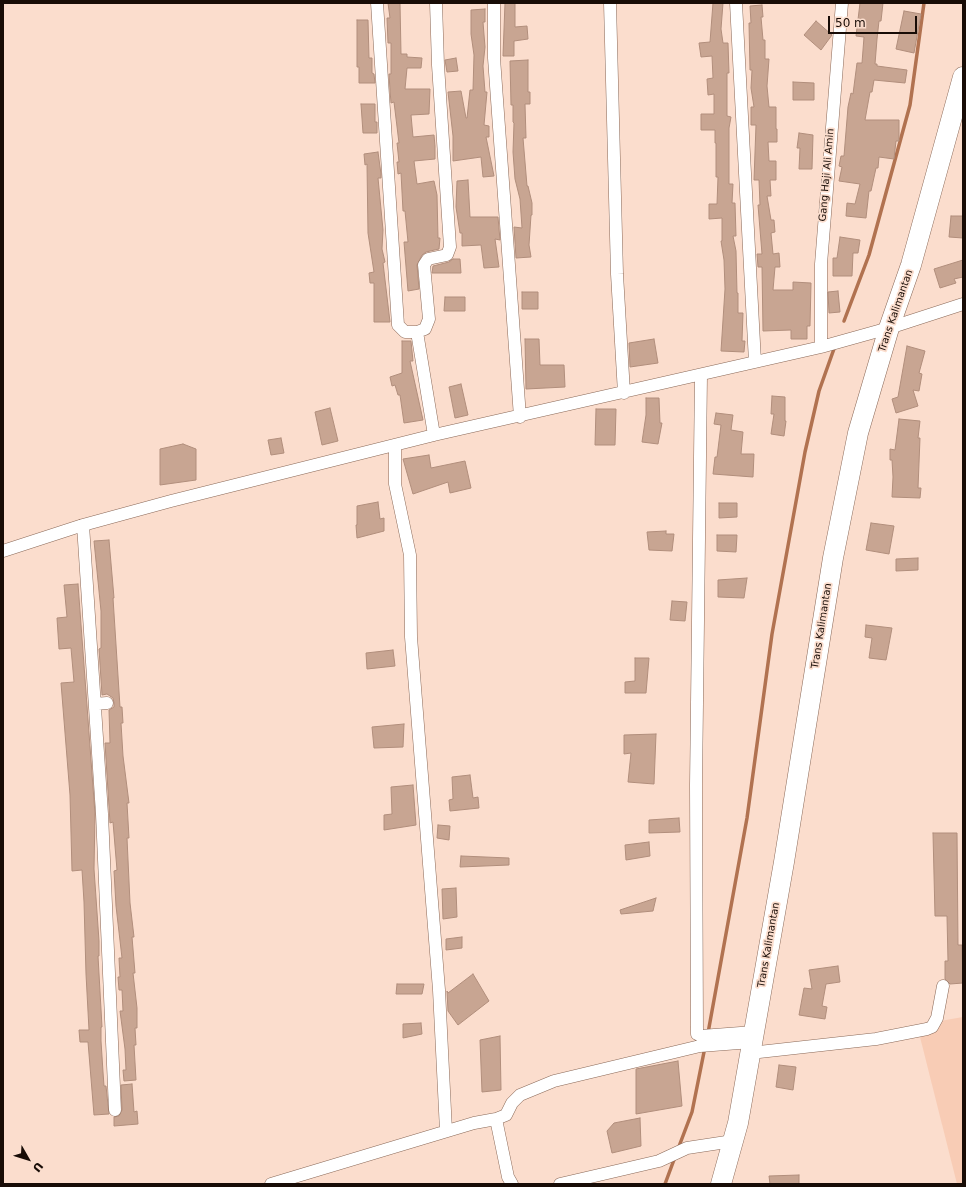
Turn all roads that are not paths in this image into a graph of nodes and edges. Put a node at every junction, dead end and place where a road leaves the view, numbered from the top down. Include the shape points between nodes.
1 (377, 3) edge
2 (436, 3) edge
3 (494, 3) edge
4 (610, 3) edge
5 (736, 3) edge
6 (842, 3) edge
7 (963, 77) edge
8 (963, 304) edge
9 (890, 328) junction
10 (418, 332) junction
11 (825, 346) junction
12 (755, 362) junction
13 (701, 375) junction
14 (624, 393) junction
15 (520, 417) junction
16 (434, 435) junction
17 (395, 446) junction
18 (83, 525) junction
19 (3, 552) edge
20 (107, 703) dead end
21 (94, 704) junction
22 (943, 986) dead end
23 (707, 1040) junction
24 (752, 1042) junction
25 (115, 1110) dead end
26 (496, 1119) junction
27 (446, 1131) junction
28 (733, 1142) junction
29 (271, 1184) edge
30 (512, 1184) edge
31 (560, 1184) edge
32 (721, 1184) edge

1 - 10 street via 398,325 405,332
2 - 10 street via 450,247 447,255 428,259 424,265 429,319 424,329
3 - 15 street via 494,58
4 - 14 street via 617,274
5 - 12 street
6 - 11 street, Gang Haji Ali Amin via 821,264
7 - 9 highway, Trans Kalimantan via 911,265
8 - 9 street
9 - 11 street
9 - 24 highway, Trans Kalimantan via 858,432 846,491
10 - 16 street
11 - 12 street
12 - 13 street
13 - 14 street
13 - 23 street via 696,785 697,1030 698,1035
14 - 15 street
15 - 16 street
16 - 17 street
17 - 18 street
17 - 27 street via 395,484 410,555 410,637 439,990
18 - 19 street
18 - 21 street
20 - 21 street
21 - 25 street
22 - 24 street via 937,1018 932,1027 927,1029 876,1039
23 - 24 street
23 - 26 street via 554,1081 520,1095 506,1115
24 - 28 highway, Trans Kalimantan
26 - 27 street via 483,1120
26 - 30 street via 508,1177
27 - 29 street
28 - 31 street via 687,1148 659,1162
28 - 32 highway, Trans Kalimantan

